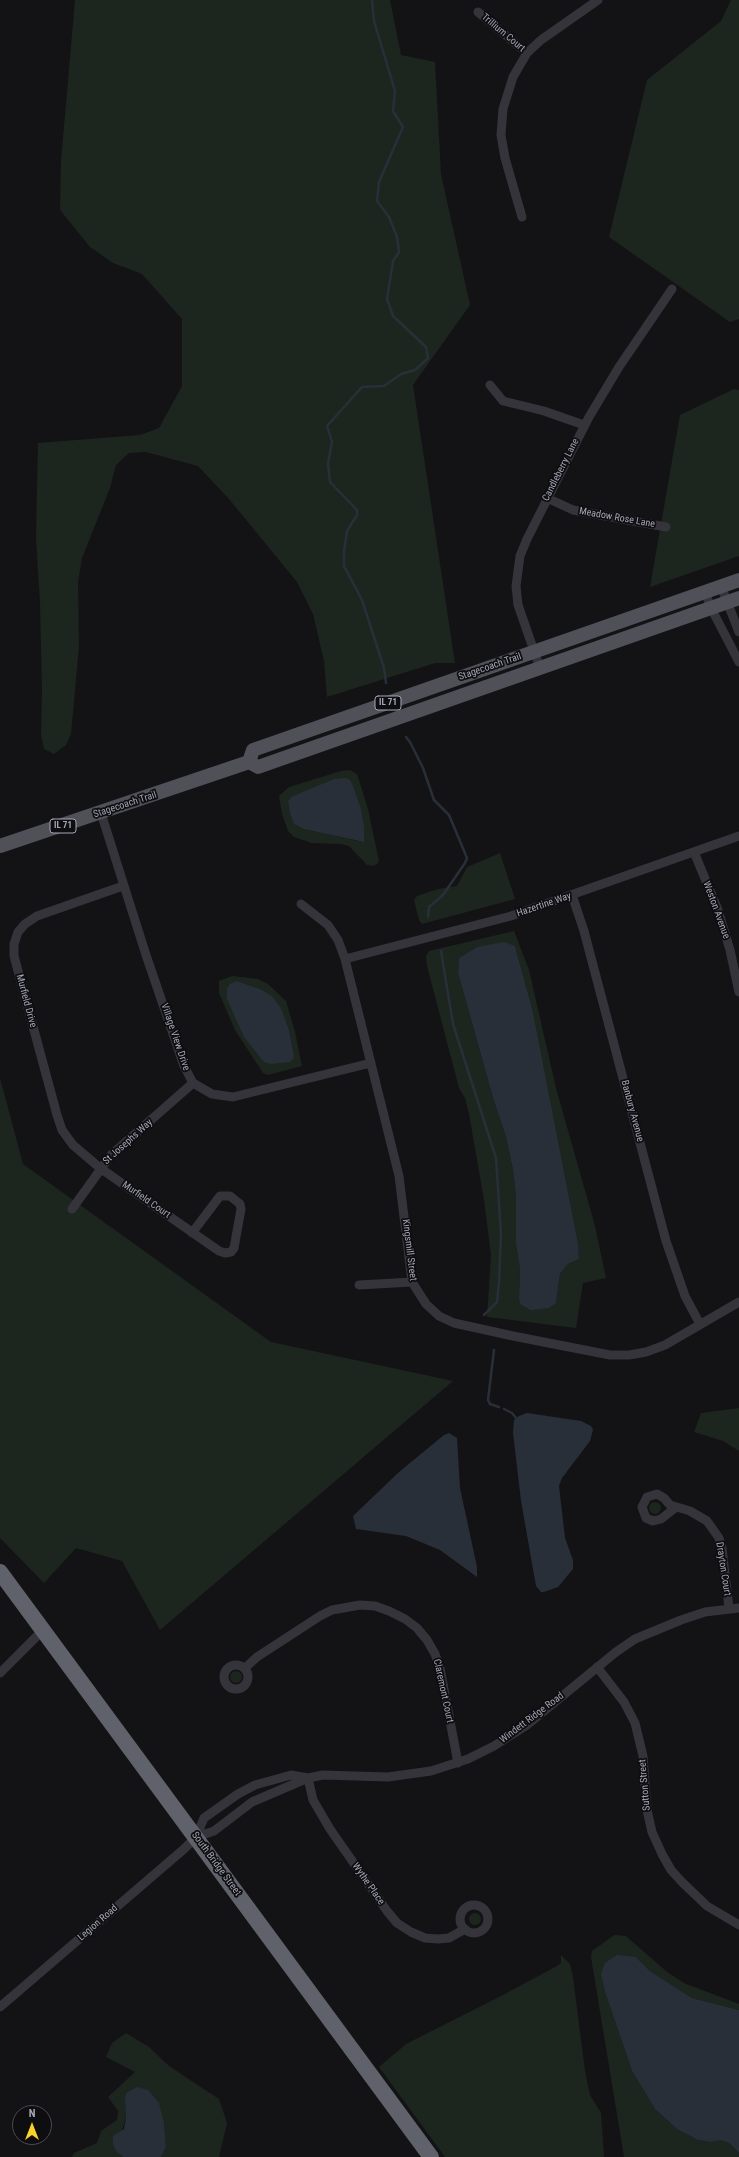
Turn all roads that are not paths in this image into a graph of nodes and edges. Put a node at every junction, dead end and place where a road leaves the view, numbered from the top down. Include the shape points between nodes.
1 (598, 0) edge
2 (478, 12) dead end
3 (527, 53) junction
4 (522, 217) dead end
5 (672, 289) dead end
6 (490, 385) dead end
7 (584, 425) junction
8 (547, 498) junction
9 (666, 527) dead end
10 (739, 580) edge
11 (721, 586) junction
12 (705, 592) junction
13 (733, 600) edge
14 (711, 608) junction
15 (739, 632) edge
16 (534, 652) junction
17 (739, 662) edge
18 (540, 668) junction
19 (248, 762) junction
20 (101, 813) junction
21 (739, 836) edge
22 (0, 846) edge
23 (694, 852) junction
24 (123, 886) junction
25 (572, 895) junction
26 (301, 904) dead end
27 (345, 959) junction
28 (739, 992) edge
29 (371, 1063) junction
30 (194, 1083) junction
31 (100, 1168) junction
32 (72, 1209) dead end
33 (192, 1232) junction
34 (412, 1282) junction
35 (359, 1285) dead end
36 (739, 1302) edge
37 (700, 1324) junction
38 (675, 1508) dead end
39 (0, 1572) edge
40 (729, 1608) junction
41 (739, 1608) edge
42 (44, 1630) junction
43 (597, 1667) junction
44 (245, 1668) dead end
45 (0, 1673) edge
46 (458, 1763) junction
47 (308, 1778) junction
48 (196, 1837) junction
49 (739, 1925) edge
50 (465, 1929) dead end
51 (0, 2007) edge
52 (431, 2157) edge

1 - 3 street via 541,40
2 - 3 street, Trillium Court
3 - 4 street via 511,84 503,109 501,135
5 - 7 street, Candleberry Lane via 619,367
6 - 7 street via 503,401 544,411
7 - 8 street, Candleberry Lane
8 - 9 street, Meadow Rose Lane via 573,510
8 - 16 street, Candleberry Lane via 520,556 516,586 521,617
10 - 11 main road, Stagecoach Trail / IL 71
11 - 12 main road, Stagecoach Trail / IL 71
11 - 13 street
12 - 14 street
12 - 16 main road, Stagecoach Trail / IL 71
13 - 14 main road, Stagecoach Trail / IL 71
13 - 15 street
14 - 17 street
14 - 18 main road, Stagecoach Trail / IL 71
16 - 18 street, Candleberry Lane
16 - 19 main road, Stagecoach Trail / IL 71 via 253,750
18 - 19 main road, Stagecoach Trail / IL 71 via 258,767
19 - 20 main road, Stagecoach Trail / IL 71
20 - 22 main road, Stagecoach Trail / IL 71
20 - 24 street, Village View Drive
21 - 23 street, Hazertine Way
23 - 25 street, Hazertine Way
23 - 28 street, Weston Avenue via 718,910
24 - 30 street, Village View Drive via 184,1066
24 - 31 street, Murfield Drive via 37,916 18,932 14,944 14,956 62,1130 73,1145
25 - 27 street, Hazertine Way via 488,923
25 - 37 street, Banbury Avenue via 586,935 666,1241 685,1296
26 - 27 street, Kingsmill Street via 328,925 338,940
27 - 29 street, Kingsmill Street
29 - 30 street, Village View Drive via 233,1097 212,1094
29 - 34 street, Kingsmill Street via 400,1181
30 - 31 street, St Josephs Way via 111,1154
31 - 32 street, St Josephs Way
31 - 33 street, Murfield Court
33 - 33 street, Murfield Court via 219,1252 231,1252 234,1248 240,1204 230,1196 220,1196
34 - 35 street
34 - 37 street, Kingsmill Street via 426,1304 439,1316 454,1323 610,1355 646,1352
36 - 37 street, Kingsmill Street
38 - 40 street, Drayton Court via 699,1515 707,1521 719,1538
39 - 42 highway, South Bridge Street
40 - 41 street, Windett Ridge Road
40 - 43 street, Windett Ridge Road via 705,1612 659,1628 635,1639
42 - 45 street
42 - 48 highway, South Bridge Street
43 - 46 street, Windett Ridge Road via 510,1736
43 - 49 street, Sutton Street via 624,1702 635,1722 643,1756 647,1810 652,1832 662,1854 671,1870 707,1906
44 - 46 street, Claremont Court via 257,1657 332,1610 360,1605 375,1606 389,1611 417,1628 435,1654 440,1668
46 - 47 street, Windett Ridge Road via 431,1771 394,1777 323,1775
47 - 48 street, Windett Ridge Road via 257,1800 214,1831
47 - 48 street, Windett Ridge Road via 291,1775 250,1788 204,1818
47 - 50 street, Wythe Place via 313,1800 330,1829 397,1923 425,1938 449,1938
48 - 51 street, Legion Road
48 - 52 highway, South Bridge Street

